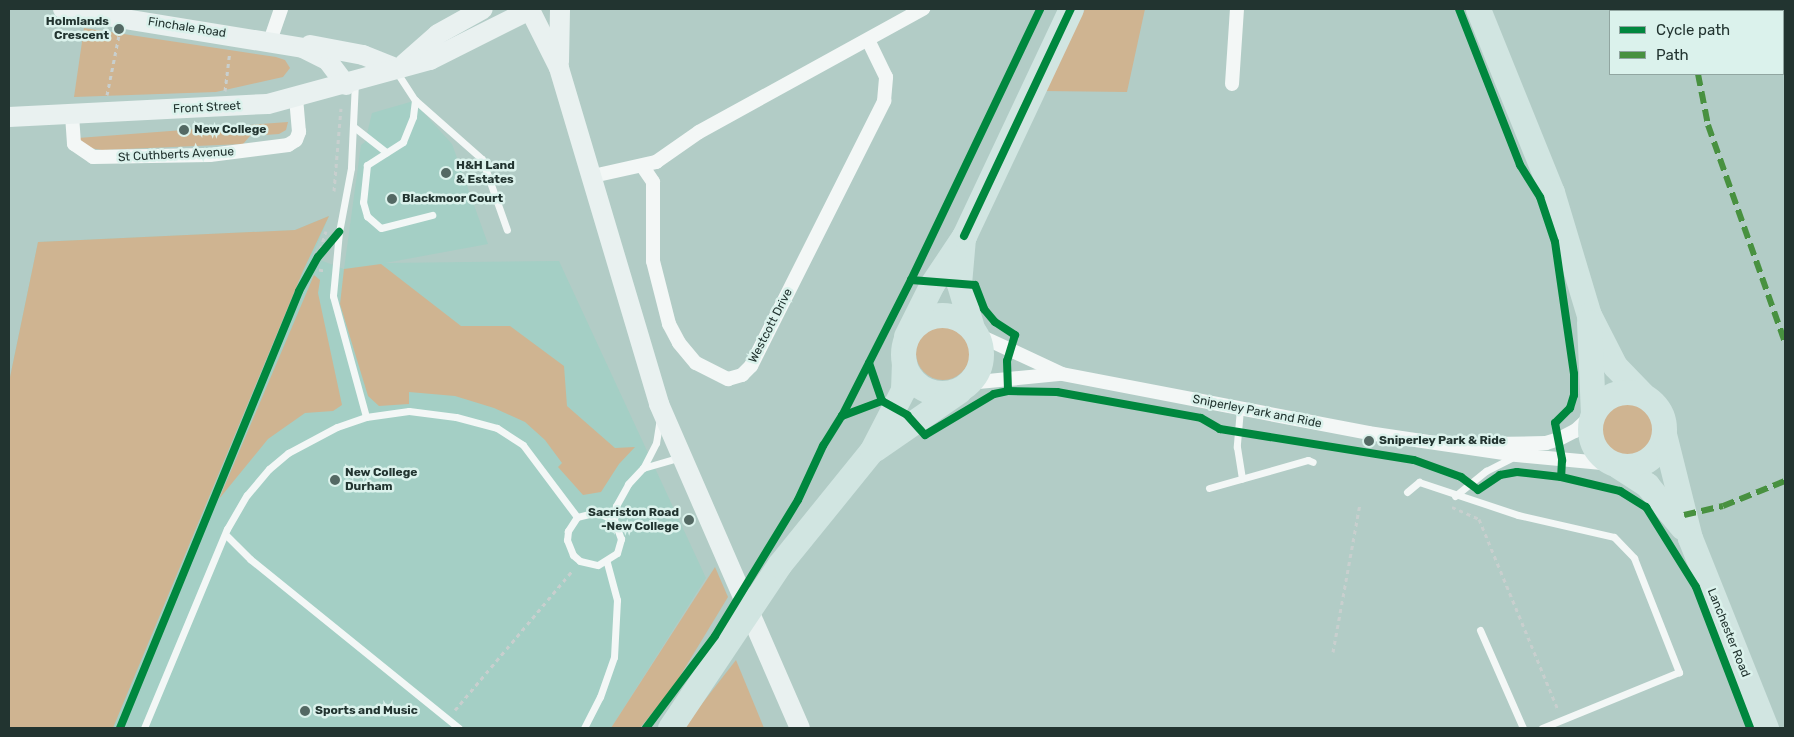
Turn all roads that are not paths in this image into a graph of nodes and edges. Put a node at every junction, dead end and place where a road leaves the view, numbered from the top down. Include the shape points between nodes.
1 (63, 9) edge
2 (281, 9) edge
3 (483, 9) edge
4 (533, 9) edge
5 (560, 9) edge
6 (923, 9) edge
7 (1071, 9) edge
8 (1237, 9) edge
9 (1478, 9) edge
10 (94, 11) edge
11 (868, 40) junction
12 (275, 42) junction
13 (398, 67) junction
14 (560, 68) junction
15 (350, 83) junction
16 (1232, 84) dead end
17 (296, 98) junction
18 (415, 100) junction
19 (72, 114) junction
20 (9, 117) edge
21 (354, 127) junction
22 (386, 152) junction
23 (644, 167) junction
24 (593, 176) junction
25 (432, 215) dead end
26 (507, 230) dead end
27 (964, 236) junction
28 (1589, 315) junction
29 (974, 331) junction
30 (906, 336) junction
31 (904, 363) junction
32 (1062, 374) junction
33 (966, 385) junction
34 (1642, 394) junction
35 (661, 409) junction
36 (1240, 409) junction
37 (1592, 414) junction
38 (366, 417) junction
39 (1664, 434) junction
40 (1453, 444) junction
41 (872, 450) junction
42 (1517, 456) junction
43 (681, 457) junction
44 (1313, 462) dead end
45 (1615, 465) junction
46 (644, 468) junction
47 (1242, 478) junction
48 (1209, 488) dead end
49 (1407, 492) dead end
50 (1455, 496) junction
51 (577, 517) junction
52 (614, 520) junction
53 (227, 536) junction
54 (1690, 538) junction
55 (607, 562) junction
56 (1480, 630) dead end
57 (144, 727) edge
58 (459, 728) edge
59 (584, 728) edge
60 (670, 728) edge
61 (800, 728) edge
62 (1523, 728) edge
63 (1542, 728) edge
64 (1766, 728) edge

1 - 10 street, Finchale Road
2 - 12 street
3 - 13 street, Front Street via 438,34
4 - 13 street, Front Street via 445,53
4 - 14 street
5 - 14 street
6 - 11 street
7 - 27 highway
8 - 16 street
9 - 28 highway via 1552,192
10 - 12 street, Finchale Road
11 - 23 street via 699,132
11 - 23 street, Westcott Drive via 886,77 884,101 751,366 742,375 728,379 696,363 679,343 669,324 653,261 653,182
12 - 13 street, Finchale Road via 345,51
12 - 15 street, Finchale Road via 320,55
13 - 15 street, Front Street
13 - 18 lane
14 - 24 street
15 - 17 street, Front Street
15 - 21 lane
17 - 19 street, Front Street via 222,108
17 - 19 street, St Cuthberts Avenue via 299,132 296,140 288,145 210,155 93,156 74,144
18 - 22 lane via 403,142
18 - 26 lane via 482,159
19 - 20 street, Front Street
21 - 22 lane
21 - 38 lane via 333,296
22 - 25 lane via 367,165 363,202 367,216 375,225 389,228
23 - 24 street
24 - 35 street
27 - 29 highway via 959,284
27 - 30 highway via 932,284
28 - 34 highway via 1614,366
28 - 37 highway
29 - 30 highway via 958,318 937,316 916,324
29 - 32 street
29 - 33 highway via 981,348 981,361 976,375
30 - 31 highway
31 - 33 highway via 914,382 933,393 947,393
31 - 41 highway via 903,390
32 - 33 street
32 - 36 street, Sniperley Park and Ride
33 - 41 highway
34 - 37 highway via 1617,392 1605,398
34 - 39 highway via 1658,408
35 - 43 street
35 - 46 lane via 656,443
36 - 40 street, Sniperley Park and Ride via 1368,433
36 - 47 lane via 1237,431
37 - 40 street via 1575,431 1546,443
37 - 45 highway via 1590,440 1598,453
38 - 51 lane via 409,411 456,417 496,428 523,445
38 - 53 lane via 307,442 269,469 247,495
39 - 45 highway via 1655,454 1644,463
39 - 54 highway
40 - 42 street
41 - 60 highway via 779,566
42 - 45 street
42 - 50 lane via 1486,471
43 - 46 lane
43 - 61 street
44 - 47 lane via 1308,460
45 - 54 highway via 1647,485
46 - 52 lane via 621,495
47 - 48 lane
49 - 50 lane via 1420,482
50 - 63 lane via 1614,536 1634,558 1679,672
51 - 52 lane via 597,512
51 - 55 lane via 568,531 567,540 573,555 580,561 598,565
52 - 55 lane via 619,529 620,545
53 - 57 lane
53 - 58 lane
54 - 64 highway, Lanchester Road
55 - 59 lane via 617,600 614,657 600,697
56 - 62 lane

